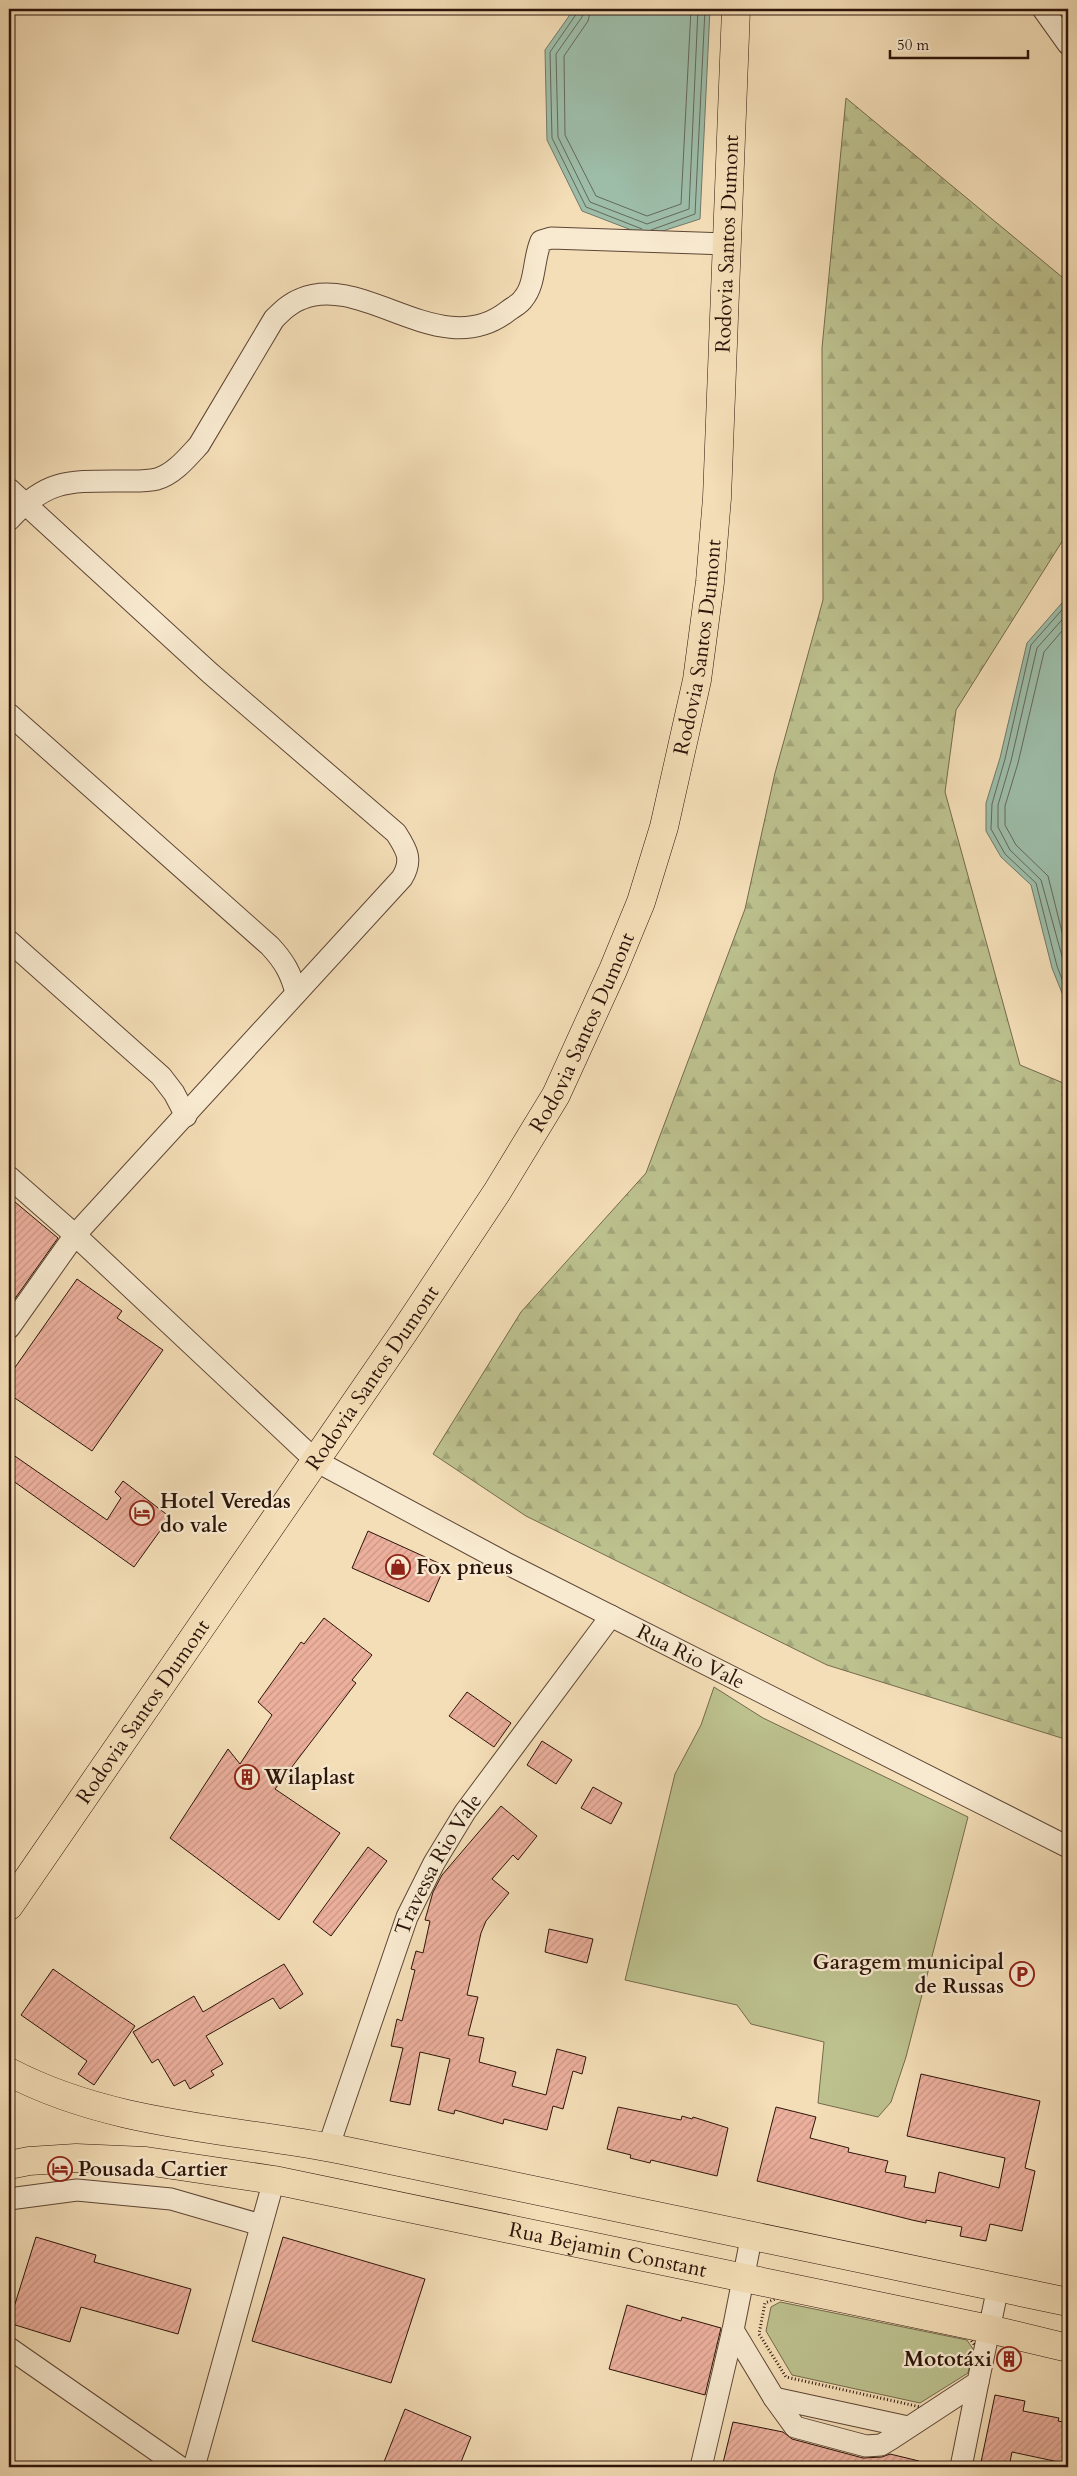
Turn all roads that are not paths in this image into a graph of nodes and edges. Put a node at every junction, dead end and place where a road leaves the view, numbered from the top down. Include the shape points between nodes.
1 (736, 9) edge
2 (1043, 9) edge
3 (1066, 37) edge
4 (728, 244) junction
5 (9, 489) edge
6 (25, 503) junction
7 (9, 520) edge
8 (9, 714) edge
9 (9, 941) edge
10 (296, 993) junction
11 (186, 1116) junction
12 (9, 1177) edge
13 (75, 1235) junction
14 (9, 1328) edge
15 (316, 1461) junction
16 (611, 1616) junction
17 (1066, 1842) edge
18 (9, 1906) edge
19 (11, 2078) edge
20 (328, 2148) junction
21 (9, 2165) edge
22 (274, 2180) junction
23 (9, 2199) edge
24 (261, 2225) junction
25 (752, 2234) junction
26 (744, 2278) junction
27 (998, 2287) junction
28 (1068, 2302) edge
29 (989, 2329) junction
30 (733, 2330) junction
31 (9, 2348) edge
32 (1068, 2348) edge
33 (978, 2382) junction
34 (180, 2467) edge
35 (194, 2467) edge
36 (701, 2467) edge
37 (961, 2467) edge

1 - 4 main road, Rodovia Santos Dumont
2 - 3 street
4 - 6 street via 551,238 541,242 536,252 531,282 524,299 497,320 473,328 416,321 349,296 302,298 287,306 274,319 199,445 184,462 158,478 143,481 60,484 42,490
4 - 15 main road, Rodovia Santos Dumont via 717,498 699,661 664,827 641,902 556,1095 497,1192
5 - 6 street
6 - 7 street
6 - 10 street via 210,673 396,833 404,846 408,868 402,878
8 - 10 street via 270,946 284,961
9 - 11 street via 162,1076
10 - 11 street
11 - 13 street
12 - 13 street, Rua Rio Vale
13 - 14 street
13 - 15 street, Rua Rio Vale
15 - 16 street, Rua Rio Vale
15 - 18 main road, Rodovia Santos Dumont
16 - 17 street, Rua Rio Vale
16 - 20 street, Travessa Rio Vale via 465,1812 434,1863 407,1917
19 - 20 main road via 81,2102 160,2121
20 - 25 main road
21 - 22 main road, Rua Bejamin Constant via 76,2158 146,2160
22 - 24 street
22 - 26 main road, Rua Bejamin Constant
23 - 24 street via 77,2190 171,2199
24 - 35 street
25 - 26 street
25 - 27 main road
26 - 29 main road, Rua Bejamin Constant
26 - 30 street
27 - 28 main road
27 - 29 street
29 - 32 main road, Rua Bejamin Constant
29 - 33 street
30 - 33 street via 795,2427 866,2446 882,2445
30 - 36 street
31 - 34 street
33 - 37 street

